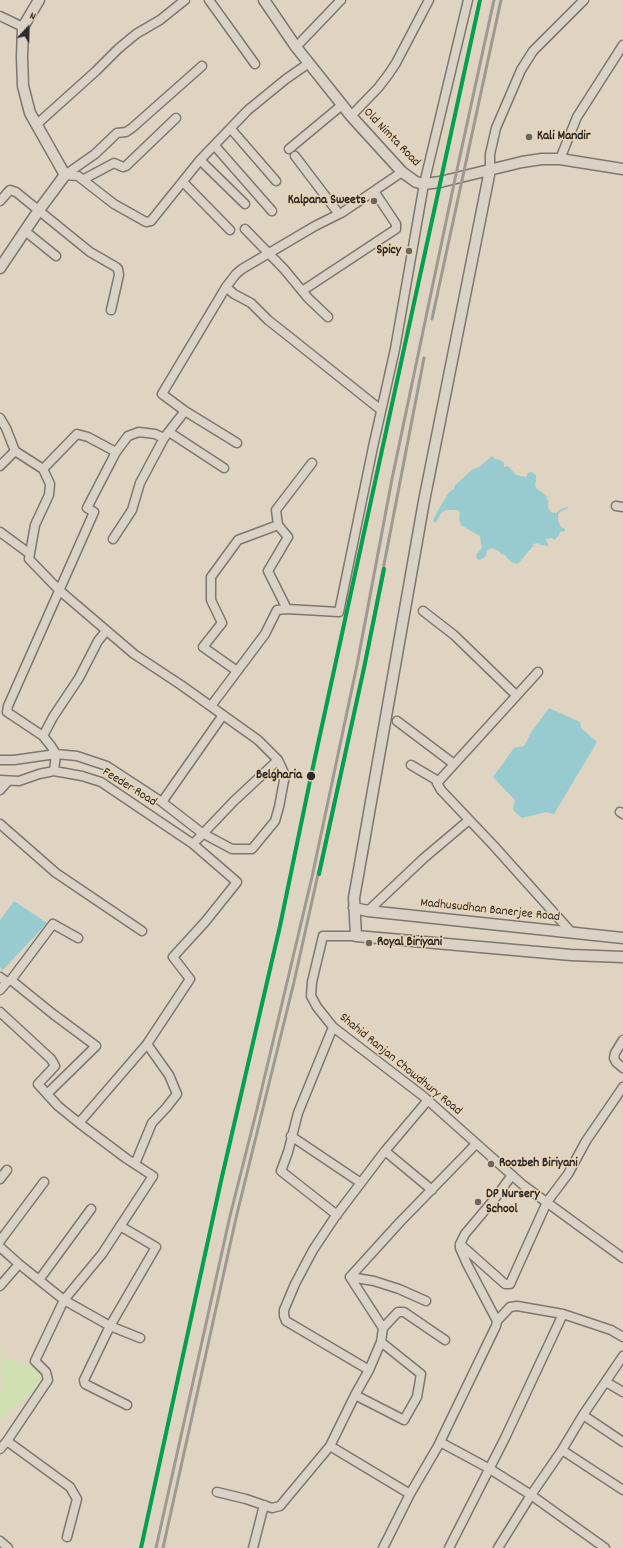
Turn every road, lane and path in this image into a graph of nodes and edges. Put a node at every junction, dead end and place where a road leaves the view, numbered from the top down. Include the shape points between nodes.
1 (40, 0) edge
2 (185, 0) edge
3 (209, 0) edge
4 (264, 0) edge
5 (341, 0) edge
6 (429, 0) edge
7 (468, 0) edge
8 (584, 0) edge
9 (0, 16) edge
10 (23, 28) junction
11 (623, 45) edge
12 (296, 47) junction
13 (309, 63) junction
14 (255, 64) dead end
15 (202, 66) dead end
16 (342, 105) junction
17 (351, 116) junction
18 (176, 118) dead end
19 (36, 125) junction
20 (231, 129) junction
21 (214, 146) junction
22 (289, 149) dead end
23 (295, 156) dead end
24 (560, 159) junction
25 (200, 160) junction
26 (623, 169) edge
27 (490, 170) junction
28 (402, 172) junction
29 (65, 175) junction
30 (84, 179) junction
31 (276, 181) dead end
32 (183, 182) junction
33 (424, 184) junction
34 (374, 191) junction
35 (0, 201) edge
36 (245, 204) dead end
37 (39, 210) junction
38 (272, 211) dead end
39 (339, 214) junction
40 (245, 229) dead end
41 (230, 230) dead end
42 (25, 231) junction
43 (269, 254) junction
44 (56, 256) dead end
45 (0, 268) edge
46 (226, 287) junction
47 (302, 291) junction
48 (111, 310) dead end
49 (328, 317) dead end
50 (381, 410) junction
51 (185, 411) junction
52 (0, 418) edge
53 (166, 435) junction
54 (237, 443) dead end
55 (15, 451) junction
56 (116, 452) junction
57 (312, 463) dead end
58 (0, 466) edge
59 (43, 468) junction
60 (224, 468) dead end
61 (278, 525) junction
62 (0, 532) edge
63 (113, 539) dead end
64 (30, 554) junction
65 (59, 590) junction
66 (287, 609) junction
67 (423, 612) dead end
68 (106, 631) junction
69 (237, 671) junction
70 (538, 672) dead end
71 (516, 695) junction
72 (211, 706) junction
73 (222, 715) junction
74 (397, 722) dead end
75 (43, 736) junction
76 (56, 754) junction
77 (0, 760) edge
78 (278, 760) junction
79 (454, 764) junction
80 (411, 766) dead end
81 (54, 771) junction
82 (4, 781) edge
83 (438, 781) junction
84 (0, 790) edge
85 (162, 802) junction
86 (469, 820) junction
87 (0, 824) edge
88 (202, 833) junction
89 (193, 844) junction
90 (354, 908) junction
91 (368, 911) junction
92 (142, 931) dead end
93 (572, 933) junction
94 (361, 936) junction
95 (78, 938) dead end
96 (623, 938) edge
97 (623, 957) edge
98 (6, 980) edge
99 (0, 990) edge
100 (0, 1012) edge
101 (333, 1027) junction
102 (623, 1040) edge
103 (147, 1044) junction
104 (623, 1068) edge
105 (623, 1087) edge
106 (47, 1094) junction
107 (428, 1100) junction
108 (79, 1123) junction
109 (291, 1136) junction
110 (476, 1144) junction
111 (385, 1151) junction
112 (134, 1164) junction
113 (7, 1170) dead end
114 (512, 1175) junction
115 (0, 1179) edge
116 (44, 1182) dead end
117 (361, 1183) junction
118 (432, 1190) junction
119 (547, 1202) junction
120 (91, 1208) dead end
121 (337, 1214) junction
122 (120, 1226) junction
123 (0, 1241) edge
124 (460, 1244) junction
125 (0, 1247) edge
126 (623, 1258) edge
127 (19, 1264) junction
128 (350, 1277) junction
129 (39, 1280) junction
130 (0, 1286) edge
131 (64, 1300) junction
132 (426, 1301) dead end
133 (563, 1314) junction
134 (497, 1321) junction
135 (110, 1326) junction
136 (384, 1328) junction
137 (623, 1337) edge
138 (140, 1338) dead end
139 (445, 1340) dead end
140 (381, 1342) junction
141 (623, 1356) edge
142 (369, 1370) junction
143 (606, 1382) junction
144 (623, 1392) edge
145 (355, 1395) junction
146 (126, 1405) dead end
147 (583, 1415) junction
148 (7, 1441) junction
149 (440, 1442) junction
150 (623, 1442) edge
151 (330, 1446) junction
152 (0, 1449) edge
153 (562, 1450) junction
154 (490, 1469) junction
155 (623, 1490) edge
156 (217, 1492) dead end
157 (410, 1494) junction
158 (531, 1495) junction
159 (264, 1505) junction
160 (67, 1537) dead end
161 (0, 1541) edge
162 (501, 1547) edge
163 (8, 1548) edge
164 (253, 1548) edge
165 (383, 1548) edge
166 (449, 1548) edge
167 (605, 1548) edge

1 - 10 street
2 - 19 street via 128,41
3 - 14 street
4 - 12 street, Old Nimta Road
5 - 12 street
6 - 17 street via 388,75
7 - 33 street
8 - 27 street via 533,51 521,70 496,128 490,154
9 - 10 street
10 - 19 street via 23,86
11 - 24 street via 577,117
12 - 13 street, Old Nimta Road
13 - 16 street, Old Nimta Road
13 - 20 street via 271,90
15 - 29 street via 132,128 117,133 95,154
16 - 17 street, Old Nimta Road
16 - 22 street
17 - 28 street, Old Nimta Road
18 - 30 street via 126,166 114,163
19 - 29 street
20 - 21 street
20 - 31 street
21 - 25 street
21 - 38 street
23 - 39 street
24 - 26 street, Old Nimta Road
24 - 27 street, Old Nimta Road via 522,162
25 - 32 street
25 - 36 street
27 - 33 street, Old Nimta Road
27 - 90 street via 424,501
28 - 33 street, Old Nimta Road
28 - 34 street
29 - 30 street via 75,175
29 - 37 street
30 - 32 street via 114,204 146,222 153,220
32 - 41 street
33 - 50 street via 395,349
34 - 39 street
34 - 47 street via 396,224 396,229
35 - 37 street via 13,190
37 - 42 street
37 - 48 street via 90,252 118,269
39 - 43 street
40 - 43 street
42 - 44 street
42 - 45 street
43 - 46 street via 242,269
43 - 47 street
46 - 50 street via 251,303 277,328
46 - 51 street via 162,394
47 - 49 street
50 - 66 street via 339,612
51 - 53 street
51 - 54 street
52 - 55 street
53 - 56 street via 139,432 128,436
53 - 60 street
53 - 63 street via 140,483 132,510
55 - 58 street
55 - 59 street
56 - 59 street via 77,434
56 - 65 street via 87,508 94,512
57 - 61 street via 276,510
59 - 64 street via 50,484 49,496 35,525
61 - 66 street via 288,537 268,571
61 - 69 street via 238,540 211,577 211,600 222,623 203,647
62 - 64 street
64 - 65 street via 29,559
65 - 68 street
65 - 75 street via 7,712
66 - 69 street via 277,610 265,634
67 - 71 street via 454,635
68 - 72 street via 134,654
68 - 75 street
69 - 72 street
70 - 71 street
71 - 79 street
72 - 73 street
73 - 78 street via 258,740
73 - 85 street
74 - 79 street
75 - 76 street
76 - 77 street
76 - 81 street
76 - 85 street via 77,756 107,766
78 - 88 street
78 - 88 street via 285,775 279,807 274,821 252,849 232,849
79 - 83 street
80 - 83 street
81 - 82 street, Feeder Road via 19,781
81 - 89 street, Feeder Road via 101,782
82 - 84 street
83 - 86 street via 441,790
85 - 88 street
86 - 91 street via 419,862
86 - 93 street
87 - 92 street via 56,873
88 - 89 street
89 - 103 street, Feeder Road via 237,882 173,957 190,978
90 - 91 street, Madhusudhan Banerjee Road
90 - 94 street
91 - 93 street, Madhusudhan Banerjee Road
93 - 96 street, Madhusudhan Banerjee Road
94 - 97 street via 571,955
94 - 101 street, Shahid Ranjan Chowdhury Road via 327,936 312,982 311,996
95 - 98 street via 53,924
98 - 99 street
98 - 106 street via 96,1046
100 - 106 street via 51,1059 55,1066 38,1084
101 - 107 street, Shahid Ranjan Chowdhury Road
101 - 109 street
102 - 104 street via 614,1058
103 - 108 street
103 - 112 street via 169,1075 177,1094 152,1123
105 - 119 street via 586,1141 568,1174
106 - 108 street
107 - 110 street, Shahid Ranjan Chowdhury Road
107 - 111 street
108 - 112 street
109 - 117 street
109 - 121 street via 281,1171
110 - 114 street, Shahid Ranjan Chowdhury Road
110 - 118 street
111 - 117 street
111 - 118 street
112 - 122 street via 153,1176
113 - 115 street
114 - 119 street, Shahid Ranjan Chowdhury Road
114 - 124 street
116 - 123 street
117 - 121 street
118 - 128 street
119 - 124 street via 510,1284 505,1284
119 - 126 street, Shahid Ranjan Chowdhury Road
120 - 129 street
121 - 142 street via 313,1250 295,1284 284,1316 286,1321
122 - 131 street via 102,1254
122 - 135 street via 156,1247
124 - 134 street via 467,1264
125 - 127 street
127 - 129 street
127 - 130 street
128 - 132 street via 374,1281
128 - 136 street
129 - 131 street
131 - 135 street
131 - 148 street via 35,1361 46,1372 48,1380
133 - 134 street via 517,1306 510,1308
133 - 137 street via 611,1330
133 - 154 street
134 - 149 street
135 - 138 street
135 - 146 street via 84,1380 85,1384
136 - 139 street via 398,1312 404,1312
136 - 140 street
140 - 142 street
140 - 145 street via 421,1374 417,1397 404,1420
141 - 143 street
142 - 145 street
143 - 144 street
143 - 147 street
145 - 151 street
147 - 150 street
147 - 153 street
148 - 152 street
148 - 160 street via 70,1487 77,1499
149 - 154 street
149 - 157 street
151 - 157 street
151 - 159 street via 280,1506 272,1508
153 - 155 street
153 - 158 street
154 - 158 street
154 - 166 street
156 - 159 street
157 - 165 street
158 - 162 street
158 - 167 street
159 - 164 street
161 - 163 street

